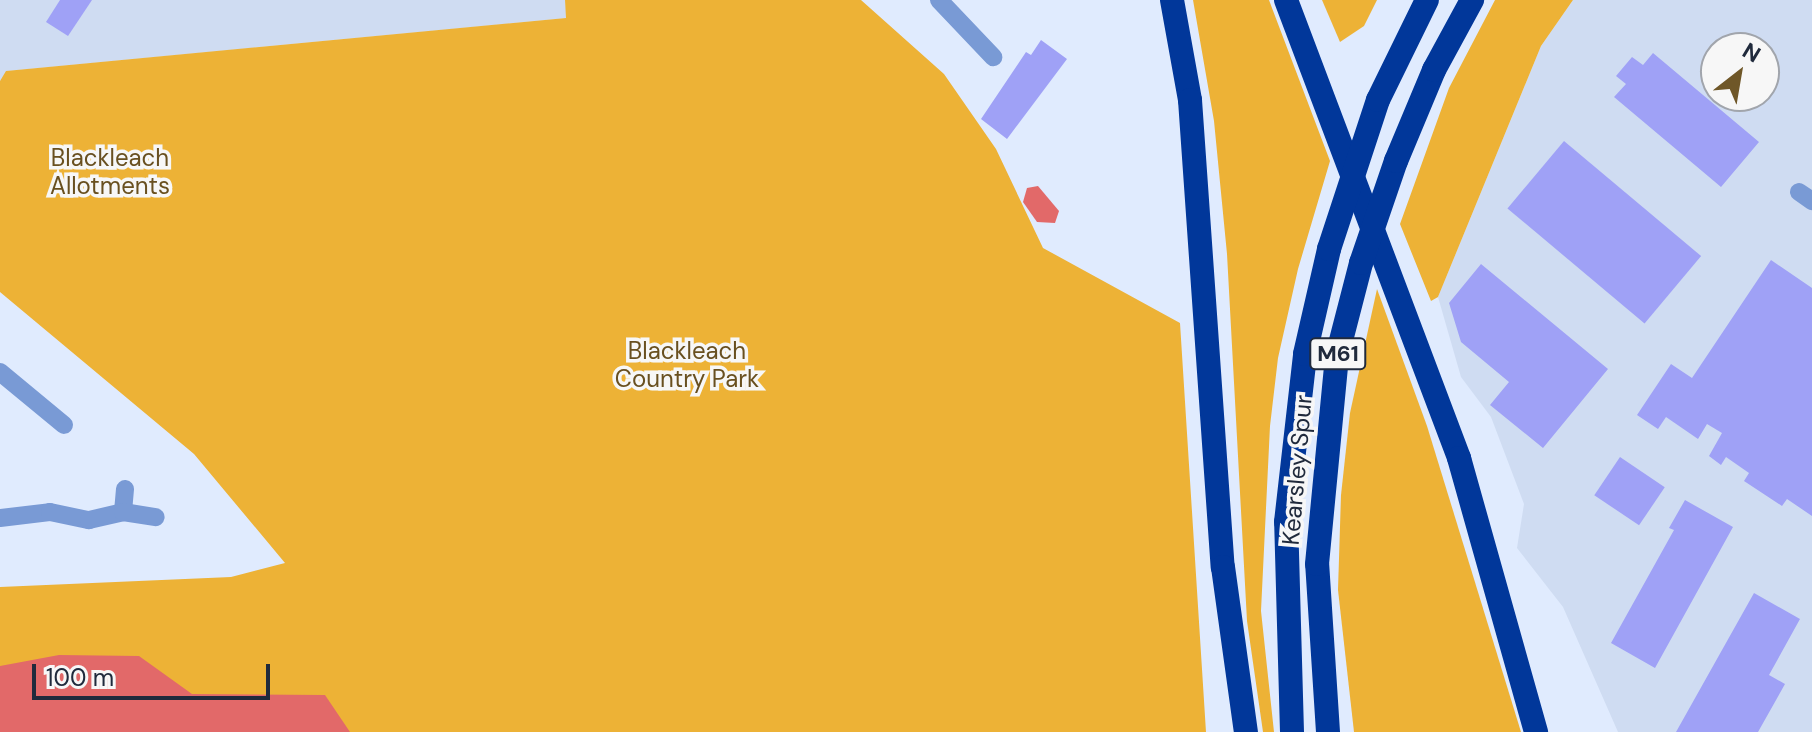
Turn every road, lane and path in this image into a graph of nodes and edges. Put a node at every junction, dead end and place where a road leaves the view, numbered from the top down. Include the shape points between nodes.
1 (939, 0) edge
2 (1172, 0) edge
3 (1286, 0) edge
4 (1427, 0) edge
5 (1472, 0) edge
6 (993, 57) dead end
7 (0, 372) edge
8 (41, 405) junction
9 (27, 420) dead end
10 (64, 425) dead end
11 (125, 489) dead end
12 (123, 512) junction
13 (156, 517) dead end
14 (0, 518) edge
15 (1293, 725) edge
16 (1246, 732) edge
17 (1328, 732) edge
18 (1536, 732) edge

1 - 6 street
2 - 16 highway via 1190,100 1221,552
3 - 18 highway via 1459,458
4 - 15 highway, Kearsley Spur / M61 via 1378,100 1329,249 1305,354 1286,522
5 - 17 highway, Kearsley Spur / M61 via 1434,70 1396,161 1337,356 1317,564
7 - 8 street
8 - 9 street
8 - 10 street
11 - 12 street
12 - 13 street
12 - 14 street via 89,520 63,512

